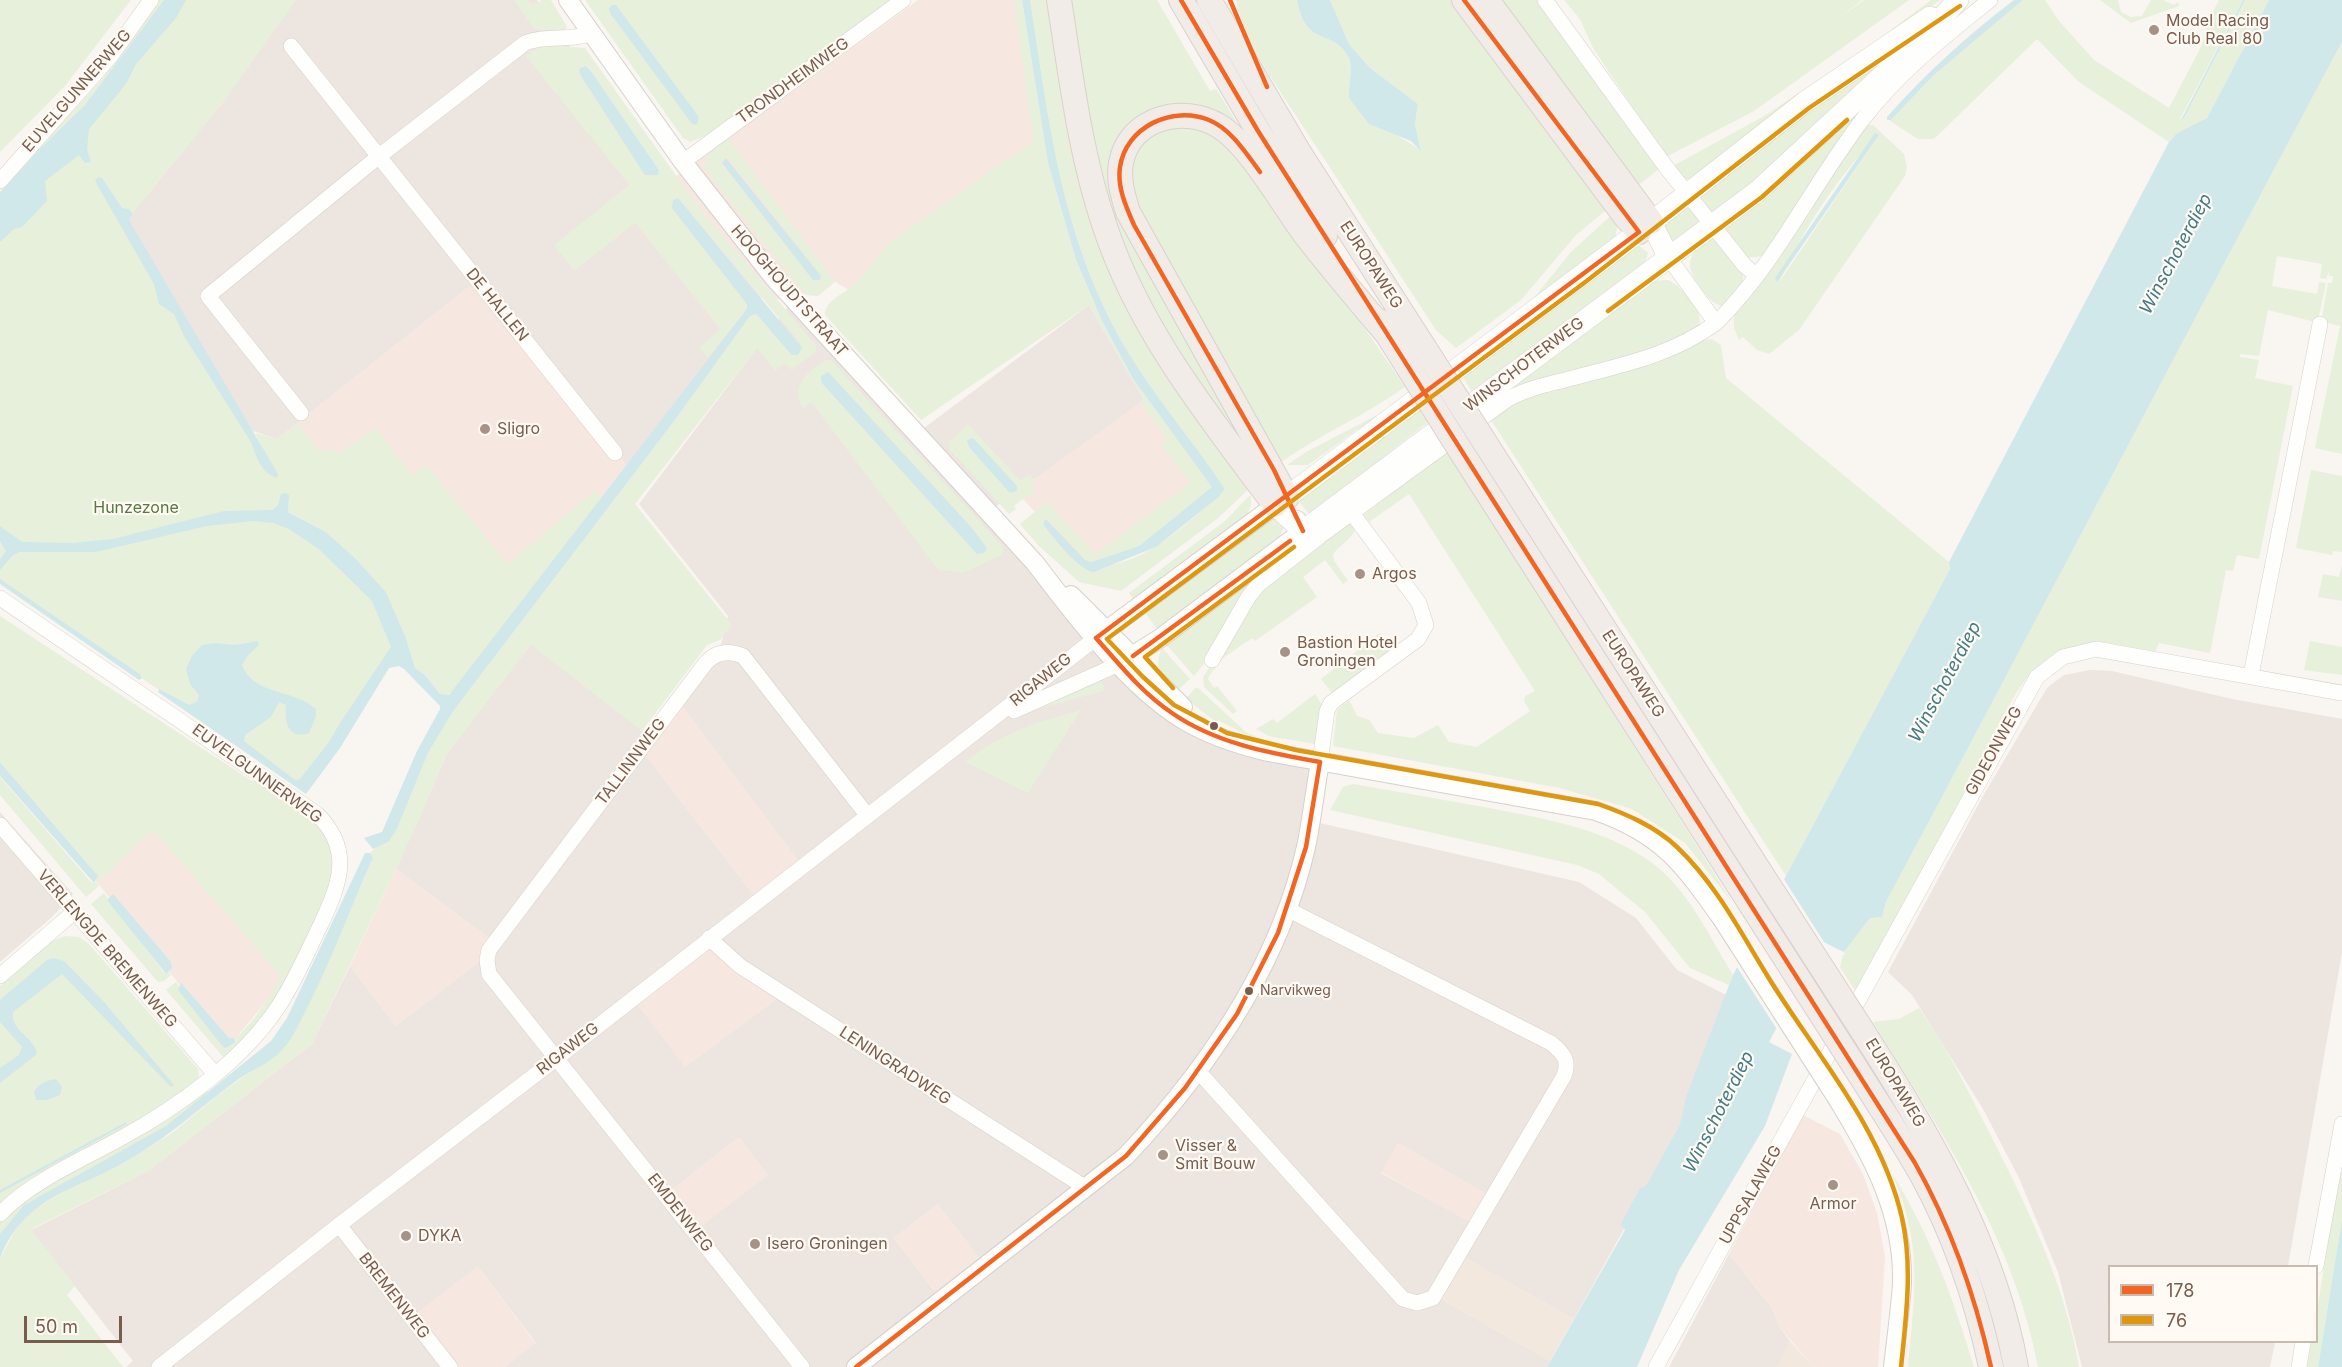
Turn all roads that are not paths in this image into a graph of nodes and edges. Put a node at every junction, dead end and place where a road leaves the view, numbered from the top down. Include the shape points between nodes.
1 (151, 0) edge
2 (568, 0) edge
3 (903, 0) edge
4 (1059, 0) edge
5 (1181, 0) edge
6 (1209, 0) edge
7 (1230, 0) edge
8 (1464, 0) edge
9 (1487, 0) edge
10 (1545, 0) edge
11 (1957, 0) edge
12 (1989, 0) edge
13 (592, 33) junction
14 (291, 46) dead end
15 (1300, 154) junction
16 (378, 157) junction
17 (683, 162) junction
18 (0, 181) edge
19 (1688, 194) junction
20 (1712, 226) junction
21 (1645, 227) junction
22 (1669, 258) junction
23 (1757, 276) junction
24 (1716, 323) junction
25 (2320, 324) dead end
26 (1388, 335) junction
27 (1418, 360) junction
28 (301, 413) dead end
29 (615, 453) dead end
30 (1281, 501) junction
31 (1348, 506) junction
32 (1302, 531) junction
33 (0, 598) edge
34 (1101, 633) junction
35 (1126, 660) junction
36 (1212, 660) dead end
37 (2251, 675) junction
38 (2342, 693) edge
39 (977, 732) junction
40 (1320, 762) junction
41 (867, 815) junction
42 (0, 825) edge
43 (1287, 909) junction
44 (74, 912) junction
45 (709, 938) junction
46 (0, 976) edge
47 (1845, 1024) joint
48 (557, 1058) junction
49 (1198, 1071) junction
50 (214, 1073) junction
51 (2342, 1124) edge
52 (1086, 1188) junction
53 (0, 1214) edge
54 (339, 1225) junction
55 (2316, 1265) edge
56 (2303, 1343) edge
57 (159, 1367) edge
58 (450, 1367) edge
59 (802, 1367) edge
60 (856, 1367) edge
61 (1656, 1367) edge
62 (1893, 1367) edge
63 (1991, 1367) edge
64 (2016, 1367) edge
65 (2299, 1367) edge

1 - 18 street, EUVELGUNNERWEG via 110,57
2 - 13 street, HOOGHOUDTSTRAAT
3 - 17 street, TRONDHEIMWEG
4 - 30 highway via 1081,132 1104,226 1124,276 1175,369
5 - 26 highway, EUROPAWEG via 1258,131
6 - 15 highway, EUROPAWEG
7 - 15 highway
8 - 21 highway
9 - 21 highway
10 - 19 street
11 - 19 main road, WINSCHOTERWEG via 1805,102
11 - 20 main road, WINSCHOTERWEG via 1923,38 1788,165
12 - 23 street, WINSCHOTERWEG via 1880,99 1853,132
13 - 16 street via 575,38 544,37 525,43
13 - 17 street, HOOGHOUDTSTRAAT
14 - 16 street, DE HALLEN
15 - 27 highway, EUROPAWEG
16 - 28 street via 208,296
16 - 29 street, DE HALLEN
17 - 34 street, HOOGHOUDTSTRAAT via 807,316
19 - 20 street
19 - 21 main road, WINSCHOTERWEG
20 - 22 main road, WINSCHOTERWEG
20 - 23 street
21 - 22 main road
21 - 30 main road, WINSCHOTERWEG
22 - 24 street
22 - 31 main road, WINSCHOTERWEG
23 - 24 street, WINSCHOTERWEG
24 - 31 street, WINSCHOTERWEG via 1668,352 1518,394
25 - 37 street
26 - 27 highway, EUROPAWEG
26 - 30 highway via 1229,133 1200,117 1178,114 1146,126 1132,140 1120,165 1128,212
27 - 63 highway, EUROPAWEG, bridge via 1464,456 1923,1178 1949,1234 1982,1328
27 - 64 highway, EUROPAWEG, bridge via 1484,441 1902,1094 1958,1194 1993,1281
30 - 32 main road
30 - 34 street, WINSCHOTERWEG
31 - 32 main road, WINSCHOTERWEG
31 - 36 street, WINSCHOTERWEG via 1249,596
31 - 40 street via 1419,603 1426,625 1418,639 1331,702
32 - 35 street, WINSCHOTERWEG
33 - 50 street, EUVELGUNNERWEG via 263,775 317,814 337,840 339,876 294,981 255,1036
34 - 35 street, HOOGHOUDTSTRAAT
34 - 39 street, RIGAWEG
35 - 39 street, RIGAWEG via 1098,676 1029,702
35 - 40 street, HOOGHOUDTSTRAAT via 1211,732 1240,745
37 - 38 street, GIDEONWEG
37 - 47 street, GIDEONWEG via 2096,649 2073,653 2045,669 2030,686
39 - 41 street, RIGAWEG
40 - 43 street via 1305,848
40 - 62 street, bridge via 1596,811 1654,839 1671,853 1722,919 1874,1160 1894,1217 1902,1284
41 - 45 street, RIGAWEG
41 - 48 street, TALLINNWEG via 743,656 730,652 713,657 489,950 489,974
42 - 44 street, VERLENGDE BREMENWEG
43 - 49 street via 1271,950 1233,1022
43 - 49 street via 1551,1043 1564,1054 1564,1076 1433,1298 1417,1303 1403,1299
44 - 46 street
44 - 50 street, VERLENGDE BREMENWEG
45 - 48 street, RIGAWEG
45 - 52 street, LENINGRADWEG via 740,966
47 - 61 street, UPPSALAWEG
48 - 54 street, RIGAWEG
48 - 59 street, EMDENWEG
49 - 52 street via 1126,1156
50 - 53 street, EUVELGUNNERWEG via 181,1102 32,1188
51 - 55 street
52 - 60 street
54 - 57 street, RIGAWEG
54 - 58 street, BREMENWEG
56 - 65 street

